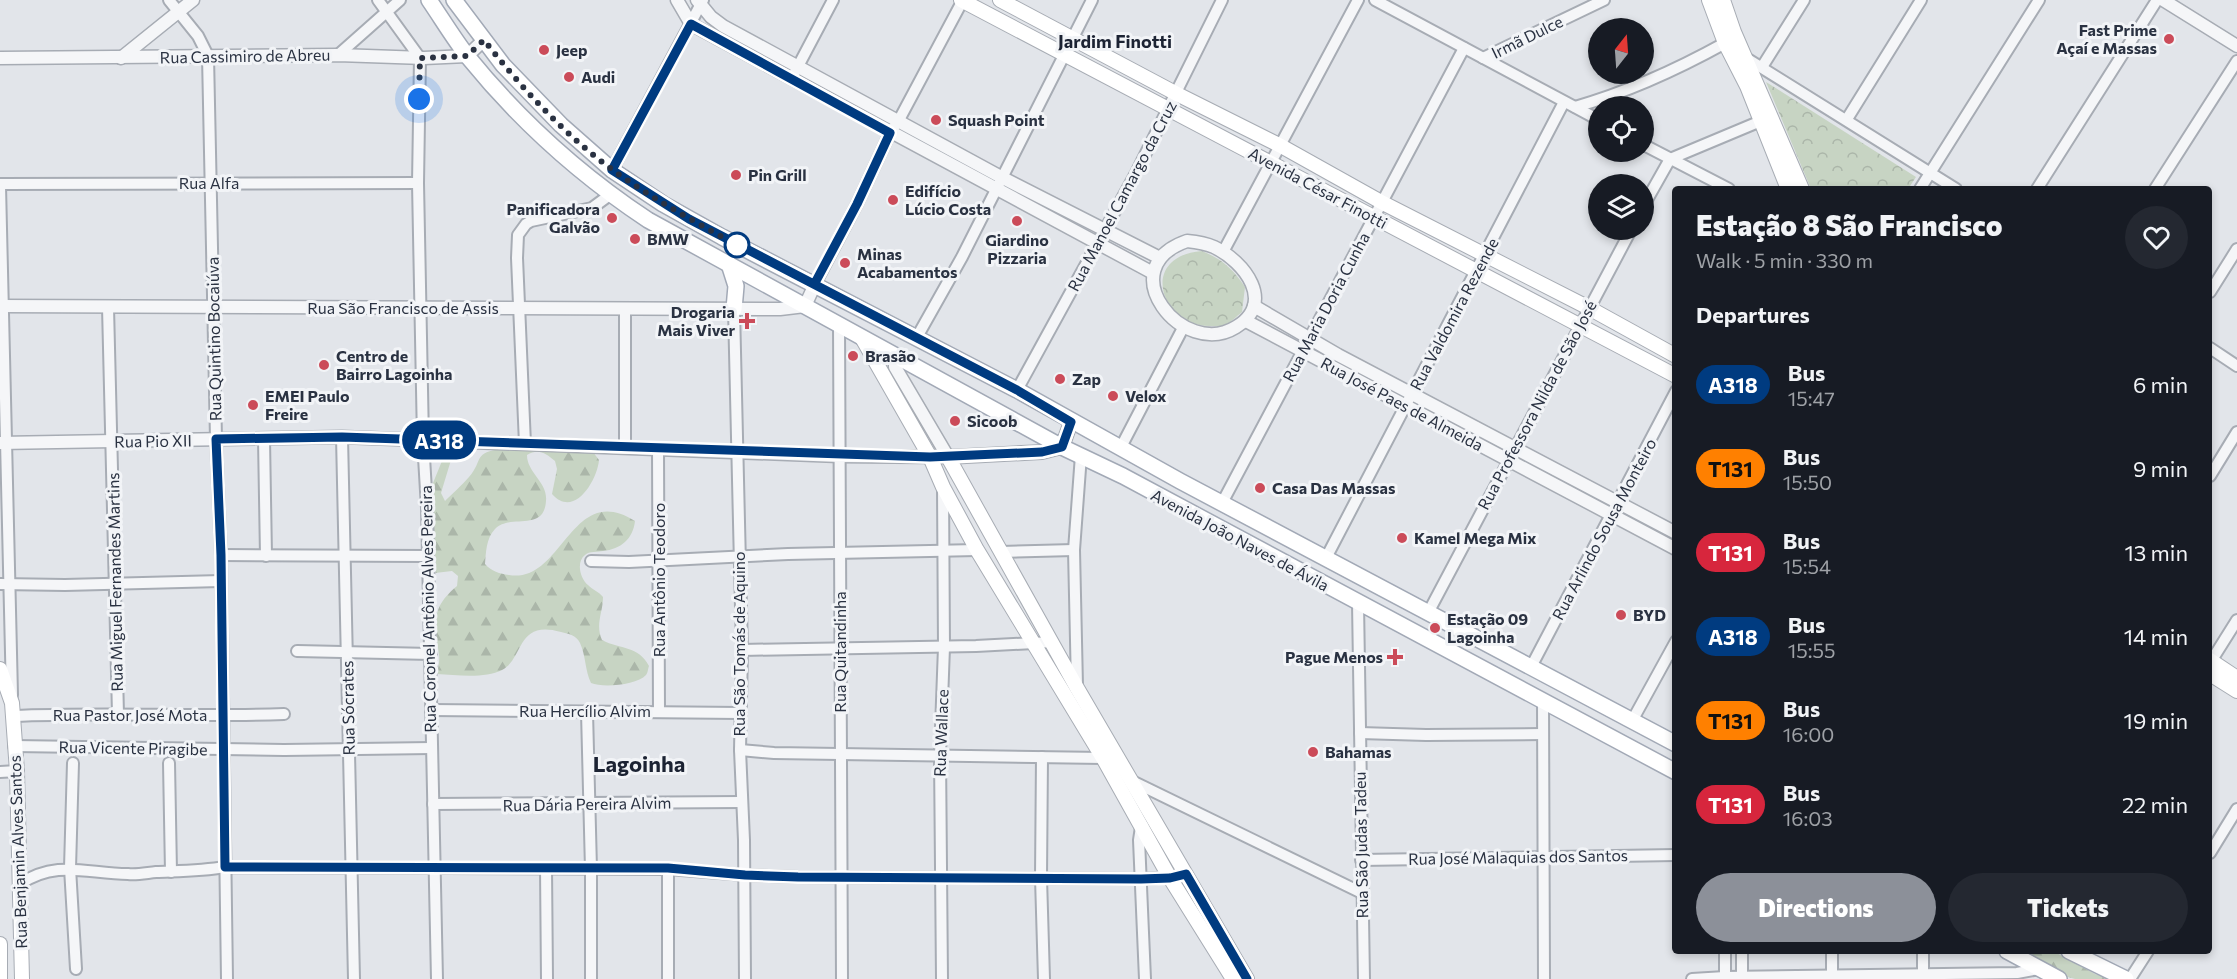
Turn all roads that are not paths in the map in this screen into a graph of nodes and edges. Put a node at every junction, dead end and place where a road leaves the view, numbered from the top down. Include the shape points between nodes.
1 (169, 0) edge
2 (193, 0) edge
3 (378, 0) edge
4 (400, 0) edge
5 (429, 0) edge
6 (455, 0) edge
7 (677, 0) edge
8 (833, 0) edge
9 (962, 0) edge
10 (1000, 0) edge
11 (1092, 0) edge
12 (1222, 0) edge
13 (1358, 0) edge
14 (1604, 0) edge
15 (1709, 0) edge
16 (1723, 0) edge
17 (1804, 0) edge
18 (1921, 0) edge
19 (2039, 0) edge
20 (2157, 0) edge
21 (2163, 0) edge
22 (1380, 1) edge
23 (700, 2) edge
24 (386, 10) junction
25 (178, 12) junction
26 (691, 24) junction
27 (1073, 38) junction
28 (484, 40) junction
29 (1725, 42) junction
30 (2237, 46) edge
31 (1464, 48) junction
32 (1065, 54) junction
33 (338, 55) junction
34 (208, 56) junction
35 (467, 56) junction
36 (0, 58) edge
37 (121, 58) junction
38 (420, 58) junction
39 (1483, 58) junction
40 (1746, 58) junction
41 (2237, 61) edge
42 (798, 66) junction
43 (1762, 67) junction
44 (791, 79) junction
45 (1176, 94) junction
46 (1564, 102) junction
47 (1575, 107) junction
48 (1169, 109) junction
49 (1588, 114) edge
50 (1766, 119) junction
51 (1847, 119) junction
52 (899, 120) junction
53 (890, 133) junction
54 (1281, 146) junction
55 (1654, 150) edge
56 (1670, 159) junction
57 (1272, 163) junction
58 (612, 170) junction
59 (1930, 173) junction
60 (1001, 177) junction
61 (210, 182) junction
62 (418, 183) junction
63 (0, 185) edge
64 (1723, 186) edge
65 (1787, 186) edge
66 (1800, 186) edge
67 (1922, 186) edge
68 (1951, 186) edge
69 (2039, 186) edge
70 (2157, 186) edge
71 (1654, 187) edge
72 (996, 189) junction
73 (611, 194) junction
74 (1383, 203) junction
75 (1374, 218) junction
76 (1104, 230) junction
77 (1626, 240) edge
78 (1097, 242) junction
79 (2237, 249) edge
80 (1223, 252) junction
81 (1486, 254) junction
82 (1160, 258) junction
83 (729, 264) junction
84 (1477, 271) junction
85 (1153, 273) junction
86 (815, 284) junction
87 (2212, 289) edge
88 (2, 306) edge
89 (214, 306) junction
90 (805, 306) junction
91 (1254, 306) junction
92 (108, 307) junction
93 (421, 307) junction
94 (520, 308) junction
95 (1589, 308) junction
96 (625, 309) junction
97 (734, 309) junction
98 (1246, 321) junction
99 (1580, 324) junction
100 (839, 325) junction
101 (1184, 326) junction
102 (917, 337) junction
103 (862, 338) junction
104 (1309, 338) junction
105 (2212, 349) edge
106 (1303, 351) junction
107 (1672, 354) edge
108 (895, 355) junction
109 (2237, 366) edge
110 (1672, 374) edge
111 (1017, 390) junction
112 (1412, 393) junction
113 (1672, 399) edge
114 (1406, 406) junction
115 (1071, 422) junction
116 (2237, 432) edge
117 (342, 437) junction
118 (216, 439) junction
119 (264, 439) junction
120 (423, 440) junction
121 (112, 441) junction
122 (3, 443) edge
123 (525, 444) junction
124 (625, 447) junction
125 (1062, 447) junction
126 (1121, 447) junction
127 (658, 448) junction
128 (1514, 448) junction
129 (737, 450) junction
130 (1081, 455) junction
131 (839, 456) junction
132 (930, 457) junction
133 (948, 457) junction
134 (1508, 460) junction
135 (2212, 473) edge
136 (943, 487) junction
137 (1222, 503) junction
138 (1617, 503) junction
139 (1610, 515) junction
140 (1672, 531) edge
141 (1672, 547) edge
142 (942, 550) junction
143 (977, 550) junction
144 (1074, 550) junction
145 (840, 552) junction
146 (1001, 552) junction
147 (221, 555) junction
148 (266, 556) junction
149 (428, 556) junction
150 (738, 556) junction
151 (345, 557) junction
152 (1326, 558) junction
153 (591, 561) dead end
154 (657, 561) junction
155 (222, 581) junction
156 (5, 584) edge
157 (115, 584) junction
158 (1358, 603) junction
159 (1428, 613) junction
160 (2237, 620) edge
161 (1052, 642) junction
162 (1032, 643) junction
163 (944, 647) junction
164 (1672, 648) edge
165 (840, 649) junction
166 (742, 650) junction
167 (297, 651) dead end
168 (347, 652) junction
169 (431, 654) junction
170 (2212, 661) edge
171 (2212, 665) edge
172 (2212, 666) edge
173 (1531, 667) junction
174 (0, 669) edge
175 (2237, 678) edge
176 (1077, 688) junction
177 (2237, 691) edge
178 (1543, 701) junction
179 (13, 710) junction
180 (431, 710) junction
181 (587, 712) junction
182 (659, 712) junction
183 (740, 713) junction
184 (118, 714) junction
185 (284, 714) dead end
186 (222, 716) junction
187 (1632, 721) junction
188 (1360, 733) junction
189 (1543, 734) junction
190 (1672, 742) edge
191 (14, 746) junction
192 (432, 748) junction
193 (223, 749) junction
194 (349, 750) junction
195 (740, 750) junction
196 (840, 754) junction
197 (940, 755) junction
198 (1042, 757) junction
199 (1103, 758) junction
200 (73, 763) dead end
201 (168, 763) dead end
202 (1672, 770) edge
203 (17, 771) junction
204 (0, 772) edge
205 (1131, 781) junction
206 (742, 802) junction
207 (433, 804) junction
208 (588, 804) junction
209 (2237, 809) edge
210 (1154, 820) junction
211 (1141, 827) junction
212 (2212, 850) edge
213 (1672, 855) edge
214 (1543, 856) junction
215 (1361, 860) junction
216 (225, 867) junction
217 (70, 868) junction
218 (351, 868) junction
219 (435, 868) junction
220 (546, 868) junction
221 (591, 868) junction
222 (668, 868) junction
223 (171, 872) junction
224 (1186, 874) junction
225 (745, 875) junction
226 (841, 877) junction
227 (939, 878) junction
228 (1041, 878) junction
229 (1170, 878) junction
230 (1141, 879) junction
231 (20, 884) junction
232 (1362, 893) junction
233 (0, 944) edge
234 (1725, 954) edge
235 (1742, 954) edge
236 (1832, 954) edge
237 (1923, 954) edge
238 (2012, 954) edge
239 (2078, 954) edge
240 (2146, 954) edge
241 (75, 969) dead end
242 (2039, 969) junction
243 (1832, 976) junction
244 (1923, 976) edge
245 (1725, 978) edge
246 (1742, 978) edge
247 (0, 979) edge
248 (22, 979) edge
249 (227, 979) edge
250 (354, 979) edge
251 (437, 979) edge
252 (547, 979) edge
253 (591, 979) edge
254 (668, 979) edge
255 (746, 979) edge
256 (842, 979) edge
257 (942, 979) edge
258 (1044, 979) edge
259 (1145, 979) edge
260 (1233, 979) edge
261 (1247, 979) edge
262 (1364, 979) edge
263 (1544, 979) edge
264 (1692, 979) edge
265 (2059, 979) edge
266 (2128, 979) edge

1 - 25 street, Rua Quintino Bocaiúva
2 - 25 street
3 - 24 street
4 - 24 street
5 - 35 main road, Avenida João Naves de Ávila
6 - 28 main road, Avenida João Naves de Ávila
7 - 26 street
8 - 42 street
9 - 32 main road, Avenida César Finotti
9 - 52 street
10 - 27 main road, Avenida César Finotti
11 - 27 street
12 - 45 street, Rua Manoel Camargo da Cruz
13 - 54 street
14 - 39 street, Irmã Dulce
15 - 29 main road
16 - 40 main road
17 - 43 street
18 - 51 street
19 - 59 street
20 - 69 street
21 - 30 street
22 - 31 street
23 - 26 street
23 - 42 street via 723,26
24 - 33 street
24 - 38 street
25 - 34 street, Rua Quintino Bocaiúva via 203,43
25 - 37 street
26 - 44 street
26 - 58 street
27 - 32 street
27 - 45 main road, Avenida César Finotti
28 - 35 street
28 - 58 main road, Avenida João Naves de Ávila via 521,85
29 - 47 street via 1682,66
29 - 50 main road
31 - 39 street
31 - 74 street, Rua Maria Doria Cunha
32 - 48 main road, Avenida César Finotti
32 - 60 street
33 - 34 street, Rua Cassimiro de Abreu
33 - 38 street, Rua Cassimiro de Abreu
34 - 37 street, Rua Cassimiro de Abreu
34 - 61 street, Rua Quintino Bocaiúva
35 - 38 street, Rua Cassimiro de Abreu
35 - 73 main road, Avenida João Naves de Ávila via 532,129
36 - 37 street, Rua Cassimiro de Abreu
38 - 62 street, Rua Coronel Antônio Alves Pereira
39 - 46 street
40 - 43 street
40 - 50 main road
41 - 70 street
42 - 44 street
42 - 52 street
43 - 51 street
44 - 53 street
45 - 48 street, Rua Manoel Camargo da Cruz
45 - 54 main road, Avenida César Finotti
46 - 47 street
46 - 81 street, Rua Valdomira Rezende
47 - 49 street
48 - 57 main road, Avenida César Finotti
48 - 76 street, Rua Manoel Camargo da Cruz
50 - 56 street
50 - 65 main road
50 - 66 main road
51 - 59 street
52 - 53 street
52 - 60 street
53 - 72 street
53 - 86 street
54 - 57 street
54 - 74 main road, Avenida César Finotti
55 - 56 street
56 - 64 street
56 - 71 street
57 - 75 main road, Avenida César Finotti
57 - 80 street
58 - 86 main road, Avenida João Naves de Ávila via 689,219
59 - 67 street
59 - 68 street
60 - 72 street
60 - 76 street
61 - 62 street, Rua Alfa
61 - 63 street, Rua Alfa
61 - 89 street, Rua Quintino Bocaiúva
62 - 93 street, Rua Coronel Antônio Alves Pereira
63 - 88 street, Rua Benjamin Alves Santos
72 - 78 street
72 - 102 street
73 - 83 main road, Avenida João Naves de Ávila via 648,220
73 - 94 street via 592,208 531,221 521,229 517,258
74 - 75 street, Rua Maria Doria Cunha
74 - 81 main road, Avenida César Finotti
75 - 84 main road, Avenida César Finotti
75 - 104 street, Rua Maria Doria Cunha
76 - 78 street, Rua Manoel Camargo da Cruz
76 - 82 street
77 - 95 street, Rua Professora Nilda de São José
78 - 85 street
78 - 111 street, Rua Manoel Camargo da Cruz
79 - 87 street
80 - 82 street via 1200,242 1187,242 1176,245
80 - 91 street via 1250,278
81 - 84 street, Rua Valdomira Rezende
81 - 95 main road, Avenida César Finotti
82 - 85 street
83 - 90 main road, Avenida João Naves de Ávila
83 - 97 main road via 736,286
84 - 99 main road, Avenida César Finotti
84 - 112 street, Rua Valdomira Rezende
85 - 101 street via 1160,305
86 - 90 street
86 - 102 main road, Avenida João Naves de Ávila
88 - 92 street, Rua São Francisco de Assis
88 - 122 street, Rua Benjamin Alves Santos
89 - 92 street, Rua São Francisco de Assis
89 - 93 street, Rua São Francisco de Assis
89 - 118 street, Rua Quintino Bocaiúva
90 - 97 street, Rua São Francisco de Assis
90 - 100 main road, Avenida João Naves de Ávila
91 - 98 street
91 - 104 street, Rua José Paes de Almeida
92 - 121 street, Rua Miguel Fernandes Martins
93 - 94 street, Rua São Francisco de Assis
93 - 120 street, Rua Coronel Antônio Alves Pereira
94 - 96 street, Rua São Francisco de Assis
94 - 123 street
95 - 99 street, Rua Professora Nilda de São José
95 - 107 main road, Avenida César Finotti
96 - 97 street, Rua São Francisco de Assis
96 - 124 street
97 - 129 street, Rua São Tomás de Aquino
98 - 101 street via 1219,334 1205,334
98 - 106 street, Rua José Paes de Almeida
99 - 110 main road, Avenida César Finotti
99 - 128 street, Rua Professora Nilda de São José
100 - 103 main road, Avenida João Naves de Ávila
100 - 131 street, Rua Quitandinha
101 - 126 street
102 - 111 main road, Avenida João Naves de Ávila
103 - 108 main road, Avenida João Naves de Ávila
103 - 132 main road
104 - 106 street, Rua Maria Doria Cunha
104 - 112 street, Rua José Paes de Almeida
105 - 109 street
106 - 114 street, Rua José Paes de Almeida
106 - 137 street, Rua Maria Doria Cunha
108 - 125 main road, Avenida João Naves de Ávila
108 - 133 street via 895,367
111 - 115 main road, Avenida João Naves de Ávila
112 - 114 street, Rua Valdomira Rezende
112 - 128 street, Rua José Paes de Almeida
113 - 138 street, Rua Arlindo Sousa Monteiro
114 - 134 street, Rua José Paes de Almeida
114 - 152 street, Rua Valdomira Rezende
115 - 125 main road
115 - 126 main road, Avenida João Naves de Ávila
116 - 135 street
117 - 119 street, Rua Pio XII
117 - 120 street, Rua Pio XII
117 - 151 street, Rua Sócrates
118 - 119 street, Rua Pio XII
118 - 121 street, Rua Pio XII
118 - 147 street, Rua Quintino Bocaiúva
119 - 148 street
120 - 123 street, Rua Pio XII
120 - 149 street, Rua Coronel Antônio Alves Pereira
121 - 122 street, Rua Pio XII
121 - 157 street, Rua Miguel Fernandes Martins
122 - 156 street, Rua Benjamin Alves Santos
123 - 124 street, Rua Pio XII
124 - 127 street, Rua Pio XII
125 - 130 main road, Avenida João Naves de Ávila
125 - 133 main road via 1042,452
126 - 137 main road, Avenida João Naves de Ávila
127 - 129 street, Rua Pio XII
127 - 154 street, Rua Antônio Teodoro
128 - 134 street, Rua Professora Nilda de São José
128 - 138 street, Rua José Paes de Almeida
129 - 131 street, Rua Pio XII
129 - 150 street, Rua São Tomás de Aquino
130 - 144 street
130 - 158 main road, Avenida João Naves de Ávila
131 - 132 street, Rua Pio XII
131 - 145 street, Rua Quitandinha
132 - 133 street, Rua Pio XII
132 - 136 main road
133 - 146 main road
134 - 139 street, Rua José Paes de Almeida
134 - 159 street, Rua Professora Nilda de São José
136 - 142 street, Rua Wallace
136 - 143 main road
137 - 152 main road, Avenida João Naves de Ávila
138 - 139 street, Rua Arlindo Sousa Monteiro
138 - 140 street, Rua José Paes de Almeida
139 - 141 street, Rua José Paes de Almeida
139 - 173 street, Rua Arlindo Sousa Monteiro
142 - 143 street
142 - 145 street
142 - 163 street, Rua Wallace
143 - 162 main road
144 - 146 street
144 - 176 street
145 - 150 street
145 - 165 street, Rua Quitandinha
146 - 161 main road
147 - 148 street
147 - 155 street, Rua Quintino Bocaiúva
148 - 151 street
149 - 151 street
149 - 169 street, Rua Coronel Antônio Alves Pereira
150 - 154 street
150 - 166 street, Rua São Tomás de Aquino
151 - 168 street, Rua Sócrates
152 - 159 main road, Avenida João Naves de Ávila
153 - 154 street
154 - 182 street, Rua Antônio Teodoro
155 - 157 street
155 - 186 street, Rua Quintino Bocaiúva
156 - 157 street
156 - 179 street, Rua Benjamin Alves Santos
157 - 184 street, Rua Miguel Fernandes Martins
158 - 178 main road, Avenida João Naves de Ávila
158 - 188 street, Rua São Judas Tadeu
159 - 173 main road, Avenida João Naves de Ávila
160 - 170 street
161 - 162 street
161 - 176 main road
162 - 163 street
162 - 199 main road
163 - 165 street
163 - 197 street, Rua Wallace
164 - 187 street
165 - 166 street
165 - 196 street, Rua Quitandinha
166 - 183 street, Rua São Tomás de Aquino
167 - 168 street
168 - 169 street
168 - 194 street, Rua Sócrates
169 - 180 street, Rua Coronel Antônio Alves Pereira
171 - 175 main road
172 - 177 main road
173 - 187 main road, Avenida João Naves de Ávila
174 - 179 main road
176 - 205 main road
178 - 189 street
178 - 202 main road, Avenida João Naves de Ávila
179 - 184 street, Rua Pastor José Mota
179 - 191 main road, Rua Benjamin Alves Santos
180 - 181 street, Rua Hercílio Alvim
180 - 192 street, Rua Coronel Antônio Alves Pereira
181 - 182 street, Rua Hercílio Alvim
181 - 208 street
182 - 183 street, Rua Hercílio Alvim
183 - 195 street, Rua São Tomás de Aquino
184 - 186 street, Rua Pastor José Mota
185 - 186 street, Rua Pastor José Mota
186 - 193 street, Rua Quintino Bocaiúva
187 - 190 main road, Avenida João Naves de Ávila
188 - 189 street
188 - 215 street, Rua São Judas Tadeu
189 - 214 street
191 - 193 street, Rua Vicente Piragibe
191 - 203 main road, Rua Benjamin Alves Santos
192 - 194 street, Rua Vicente Piragibe
192 - 207 street, Rua Coronel Antônio Alves Pereira
193 - 194 street, Rua Vicente Piragibe
193 - 216 street, Rua Quintino Bocaiúva
194 - 218 street, Rua Sócrates
195 - 196 street
195 - 206 street, Rua São Tomás de Aquino
196 - 197 street
196 - 226 street, Rua Quitandinha
197 - 198 street
197 - 227 street, Rua Wallace
198 - 199 street
198 - 228 street
199 - 211 main road
200 - 217 street
201 - 223 street
203 - 204 street
203 - 231 main road, Rua Benjamin Alves Santos
205 - 210 main road
205 - 232 street
206 - 208 street, Rua Dária Pereira Alvim
206 - 225 street, Rua São Tomás de Aquino
207 - 208 street, Rua Dária Pereira Alvim
207 - 219 street, Rua Coronel Antônio Alves Pereira
208 - 221 street
209 - 212 street
210 - 211 street
210 - 224 main road
211 - 229 main road
211 - 230 street
213 - 214 street, Rua José Malaquias dos Santos
214 - 215 street, Rua José Malaquias dos Santos
214 - 263 street
215 - 232 street, Rua São Judas Tadeu
216 - 218 street
216 - 223 street
216 - 249 street, Rua Quintino Bocaiúva
217 - 223 street via 129,874
217 - 231 street via 49,870
217 - 241 street
218 - 219 street
218 - 250 street, Rua Sócrates
219 - 220 street
219 - 251 street, Rua Coronel Antônio Alves Pereira
220 - 221 street
220 - 252 street
221 - 222 street
221 - 253 street
222 - 225 street
222 - 254 street
224 - 229 street
224 - 261 main road
225 - 226 street
225 - 255 street, Rua São Tomás de Aquino
226 - 227 street
226 - 256 street, Rua Quitandinha
227 - 228 street
227 - 257 street, Rua Wallace
228 - 230 street
228 - 258 street
229 - 230 street
229 - 260 main road
230 - 259 street
231 - 248 main road, Rua Benjamin Alves Santos
232 - 262 street, Rua São Judas Tadeu
233 - 247 main road, Rua Benjamin Alves Santos
234 - 245 street
235 - 246 street
236 - 243 street
237 - 244 street
238 - 242 main road
239 - 266 main road
240 - 266 street
242 - 244 street
242 - 265 main road
243 - 244 street
243 - 246 street
245 - 246 street
245 - 264 street

